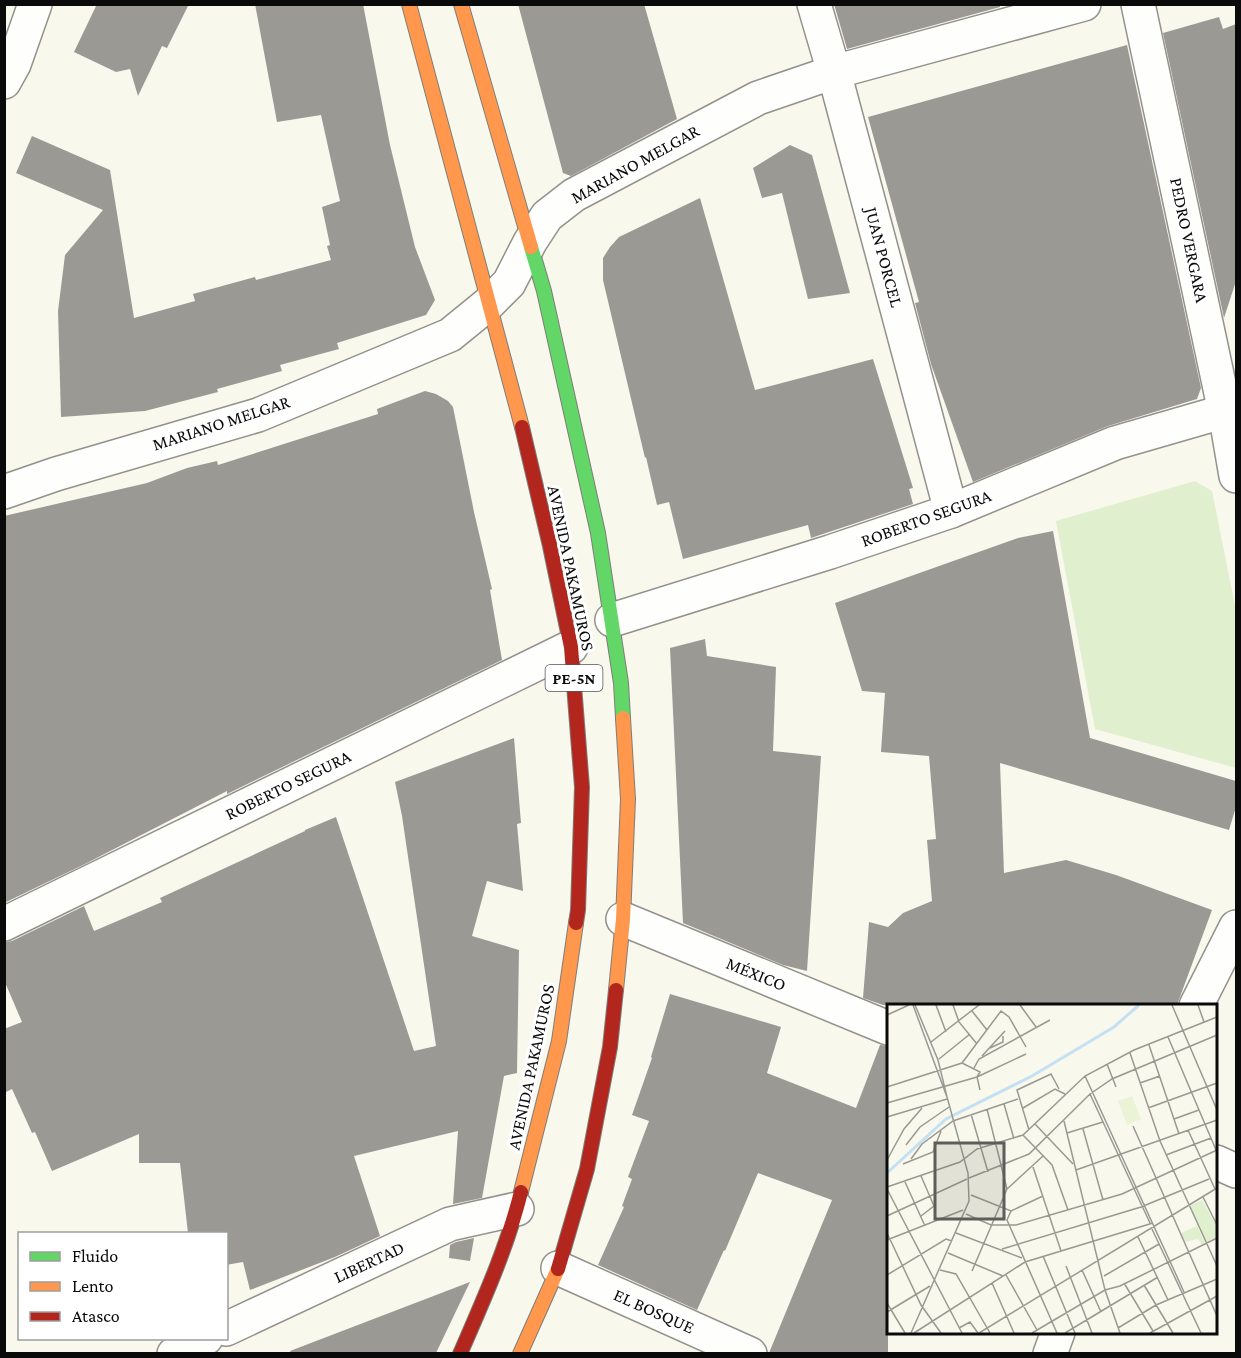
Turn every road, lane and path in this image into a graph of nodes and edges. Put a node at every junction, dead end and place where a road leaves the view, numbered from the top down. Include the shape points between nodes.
1 (35, 4) edge
2 (409, 4) edge
3 (461, 4) edge
4 (814, 4) edge
5 (1084, 4) edge
6 (1138, 4) edge
7 (834, 72) junction
8 (4, 82) edge
9 (530, 242) junction
10 (488, 304) junction
11 (1231, 410) edge
12 (1236, 476) edge
13 (4, 492) edge
14 (951, 511) junction
15 (612, 620) junction
16 (571, 647) junction
17 (623, 920) junction
18 (4, 924) edge
19 (1236, 927) edge
20 (1197, 1004) edge
21 (887, 1028) edge
22 (1217, 1163) edge
23 (1236, 1171) edge
24 (517, 1209) junction
25 (558, 1268) junction
26 (228, 1328) edge
27 (1057, 1334) edge
28 (202, 1340) edge
29 (174, 1353) edge
30 (460, 1353) edge
31 (520, 1353) edge
32 (750, 1353) edge
33 (1050, 1353) edge

1 - 8 street
2 - 10 highway, AVENIDA PAKAMUROS / PE-5N
3 - 9 highway, PE-5N
4 - 7 street, JUAN PORCEL
5 - 7 street, MARIANO MELGAR
6 - 11 street, PEDRO VERGARA
7 - 9 street, MARIANO MELGAR via 758,98 574,195 547,216
7 - 14 street, JUAN PORCEL
9 - 10 street, MARIANO MELGAR via 509,283
9 - 15 highway, PE-5N via 598,533
10 - 13 street, MARIANO MELGAR via 450,335 258,415
10 - 16 highway, AVENIDA PAKAMUROS / PE-5N via 528,451
11 - 12 street, PEDRO VERGARA
11 - 14 street, ROBERTO SEGURA via 1115,443
14 - 15 street, ROBERTO SEGURA
15 - 17 highway, PE-5N via 621,683 628,799
16 - 18 street, ROBERTO SEGURA
16 - 24 highway, AVENIDA PAKAMUROS / PE-5N via 582,787 578,910 559,1041
17 - 21 street, MÉXICO
17 - 25 highway, PE-5N via 610,1047 588,1169
19 - 20 street
22 - 23 street
24 - 26 street, LIBERTAD via 450,1224
24 - 30 highway, AVENIDA PAKAMUROS / PE-5N
25 - 31 highway, PE-5N
25 - 32 street, EL BOSQUE
27 - 33 street
28 - 29 street

